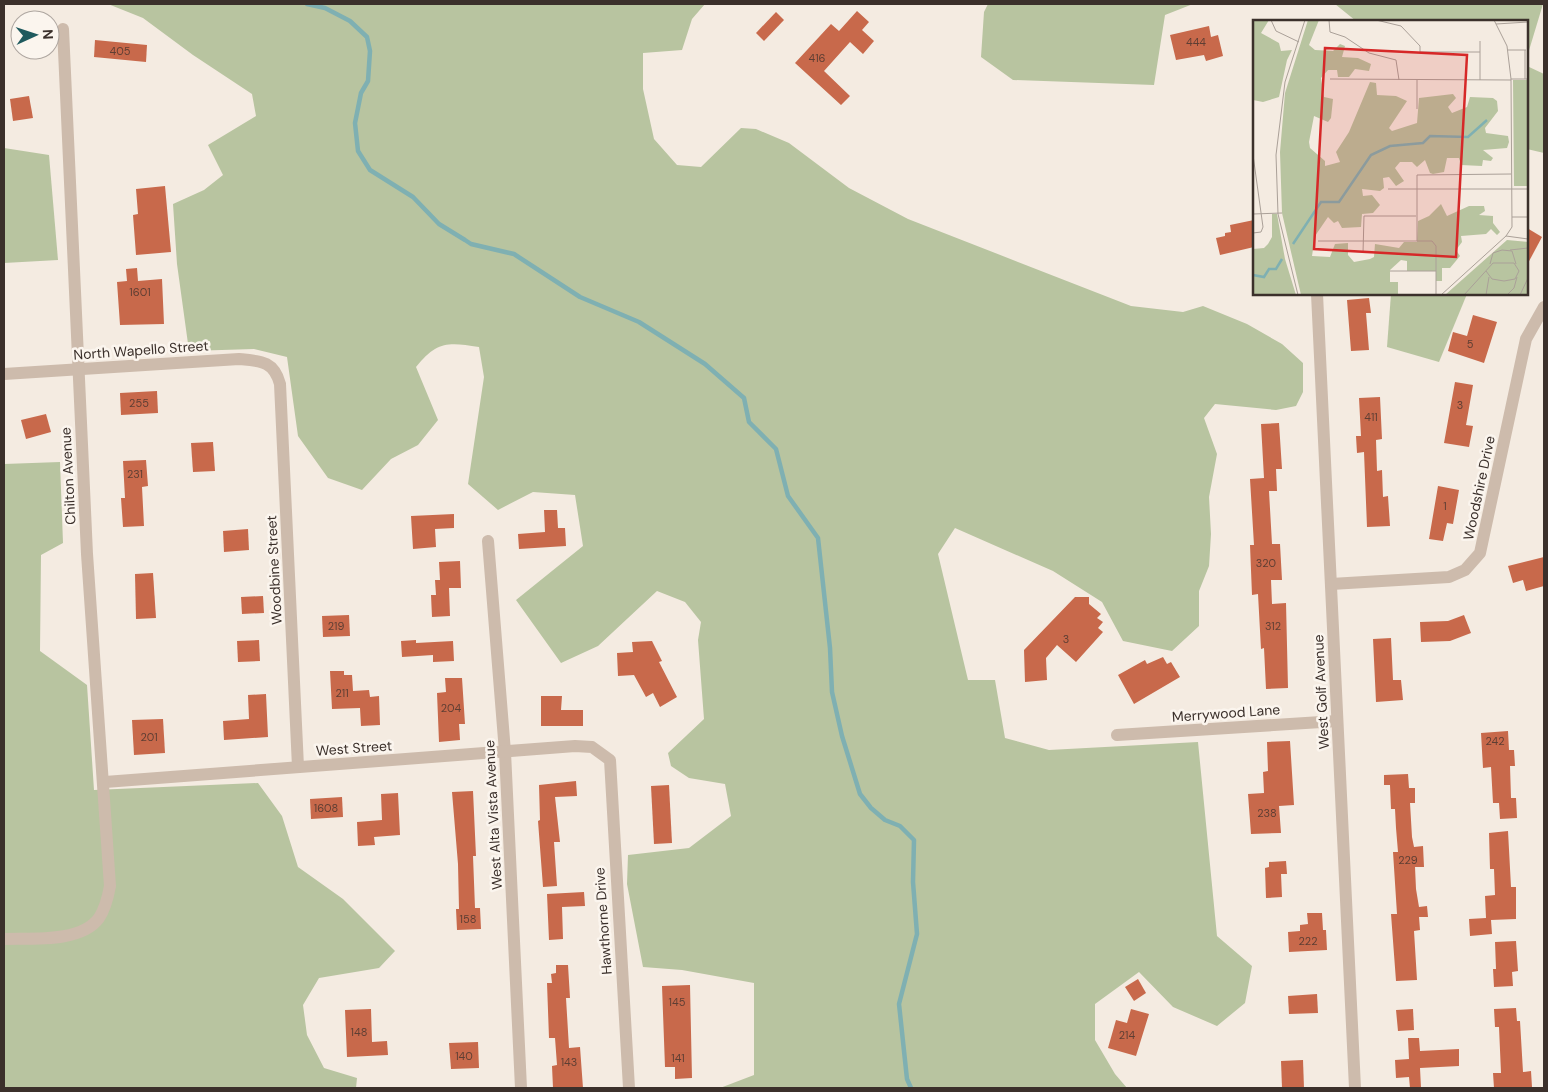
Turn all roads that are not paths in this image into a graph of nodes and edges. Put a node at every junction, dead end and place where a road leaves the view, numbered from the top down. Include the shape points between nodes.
1 (63, 29) dead end
2 (1317, 295) edge
3 (1544, 307) edge
4 (78, 369) junction
5 (277, 371) joint
6 (4, 374) edge
7 (488, 541) dead end
8 (1331, 584) junction
9 (1337, 721) junction
10 (1117, 735) dead end
11 (505, 752) junction
12 (603, 754) joint
13 (298, 767) junction
14 (105, 782) junction
15 (4, 939) edge
16 (521, 1088) edge
17 (629, 1088) edge
18 (1355, 1088) edge

1 - 4 street, Chilton Avenue
2 - 8 street, West Golf Avenue
3 - 8 street, Woodshire Drive via 1526,339 1480,553 1465,570 1449,577
4 - 5 street, North Wapello Street via 239,359 262,361
4 - 6 street, North Wapello Street
4 - 14 street, Chilton Avenue via 87,554
5 - 13 street, Woodbine Street
7 - 11 street, West Alta Vista Avenue
8 - 9 street, West Golf Avenue
9 - 10 street, Merrywood Lane
9 - 18 street, West Golf Avenue
11 - 12 street, West Street via 574,746 592,747
11 - 13 street, West Street
11 - 16 street, West Alta Vista Avenue
12 - 17 street, Hawthorne Drive via 610,760
13 - 14 street, West Street
14 - 15 street, Chilton Avenue via 110,886 98,919 84,931 70,936

